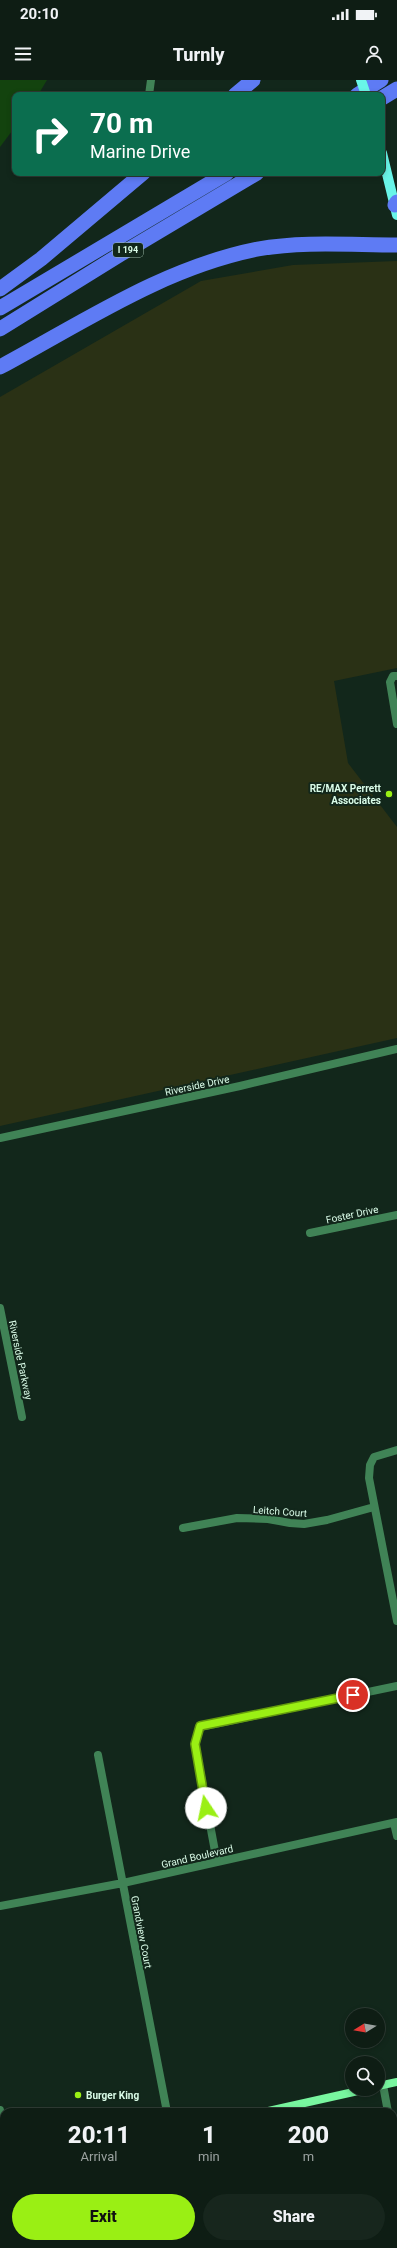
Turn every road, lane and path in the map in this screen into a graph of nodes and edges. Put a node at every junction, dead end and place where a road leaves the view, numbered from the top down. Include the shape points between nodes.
1 (151, 80) edge
2 (254, 80) edge
3 (361, 80) edge
4 (381, 80) edge
5 (397, 89) edge
6 (149, 92) edge
7 (240, 92) edge
8 (362, 92) edge
9 (365, 92) edge
10 (385, 96) edge
11 (385, 165) edge
12 (139, 176) edge
13 (222, 176) edge
14 (252, 176) edge
15 (396, 207) edge
16 (397, 245) edge
17 (0, 289) edge
18 (0, 308) edge
19 (0, 329) edge
20 (0, 368) edge
21 (397, 676) edge
22 (397, 724) edge
23 (397, 1049) edge
24 (0, 1138) edge
25 (397, 1215) edge
26 (310, 1233) dead end
27 (0, 1308) edge
28 (22, 1417) dead end
29 (397, 1450) edge
30 (374, 1507) junction
31 (183, 1528) dead end
32 (397, 1621) edge
33 (397, 1686) edge
34 (98, 1755) dead end
35 (396, 1822) edge
36 (397, 1836) edge
37 (217, 1862) junction
38 (123, 1883) junction
39 (0, 1906) edge
40 (397, 2082) edge
41 (385, 2085) edge
42 (345, 2094) edge
43 (383, 2096) edge
44 (166, 2108) edge
45 (284, 2108) edge
46 (387, 2108) edge

1 - 6 street
2 - 7 highway
3 - 9 main road, bridge
4 - 8 highway
5 - 10 highway
11 - 15 main road
12 - 17 highway via 41,259
13 - 18 highway, I 194
14 - 19 highway, I 194
16 - 20 highway via 300,245 259,249 219,258 155,283 101,309
21 - 22 street via 393,676 390,682
23 - 24 street, Riverside Drive
25 - 26 street, Foster Drive
27 - 28 street, Riverside Parkway
29 - 30 street via 383,1452 374,1457 370,1465 369,1478
30 - 31 street, Leitch Court via 304,1524 237,1518
30 - 32 street
33 - 37 street via 200,1726 195,1744
34 - 38 street, Grandview Court
35 - 36 street
35 - 37 street, Grand Boulevard
37 - 38 street, Grand Boulevard
38 - 39 street, Grand Boulevard
38 - 44 street, Grandview Court
40 - 41 main road
42 - 45 main road
43 - 46 street

